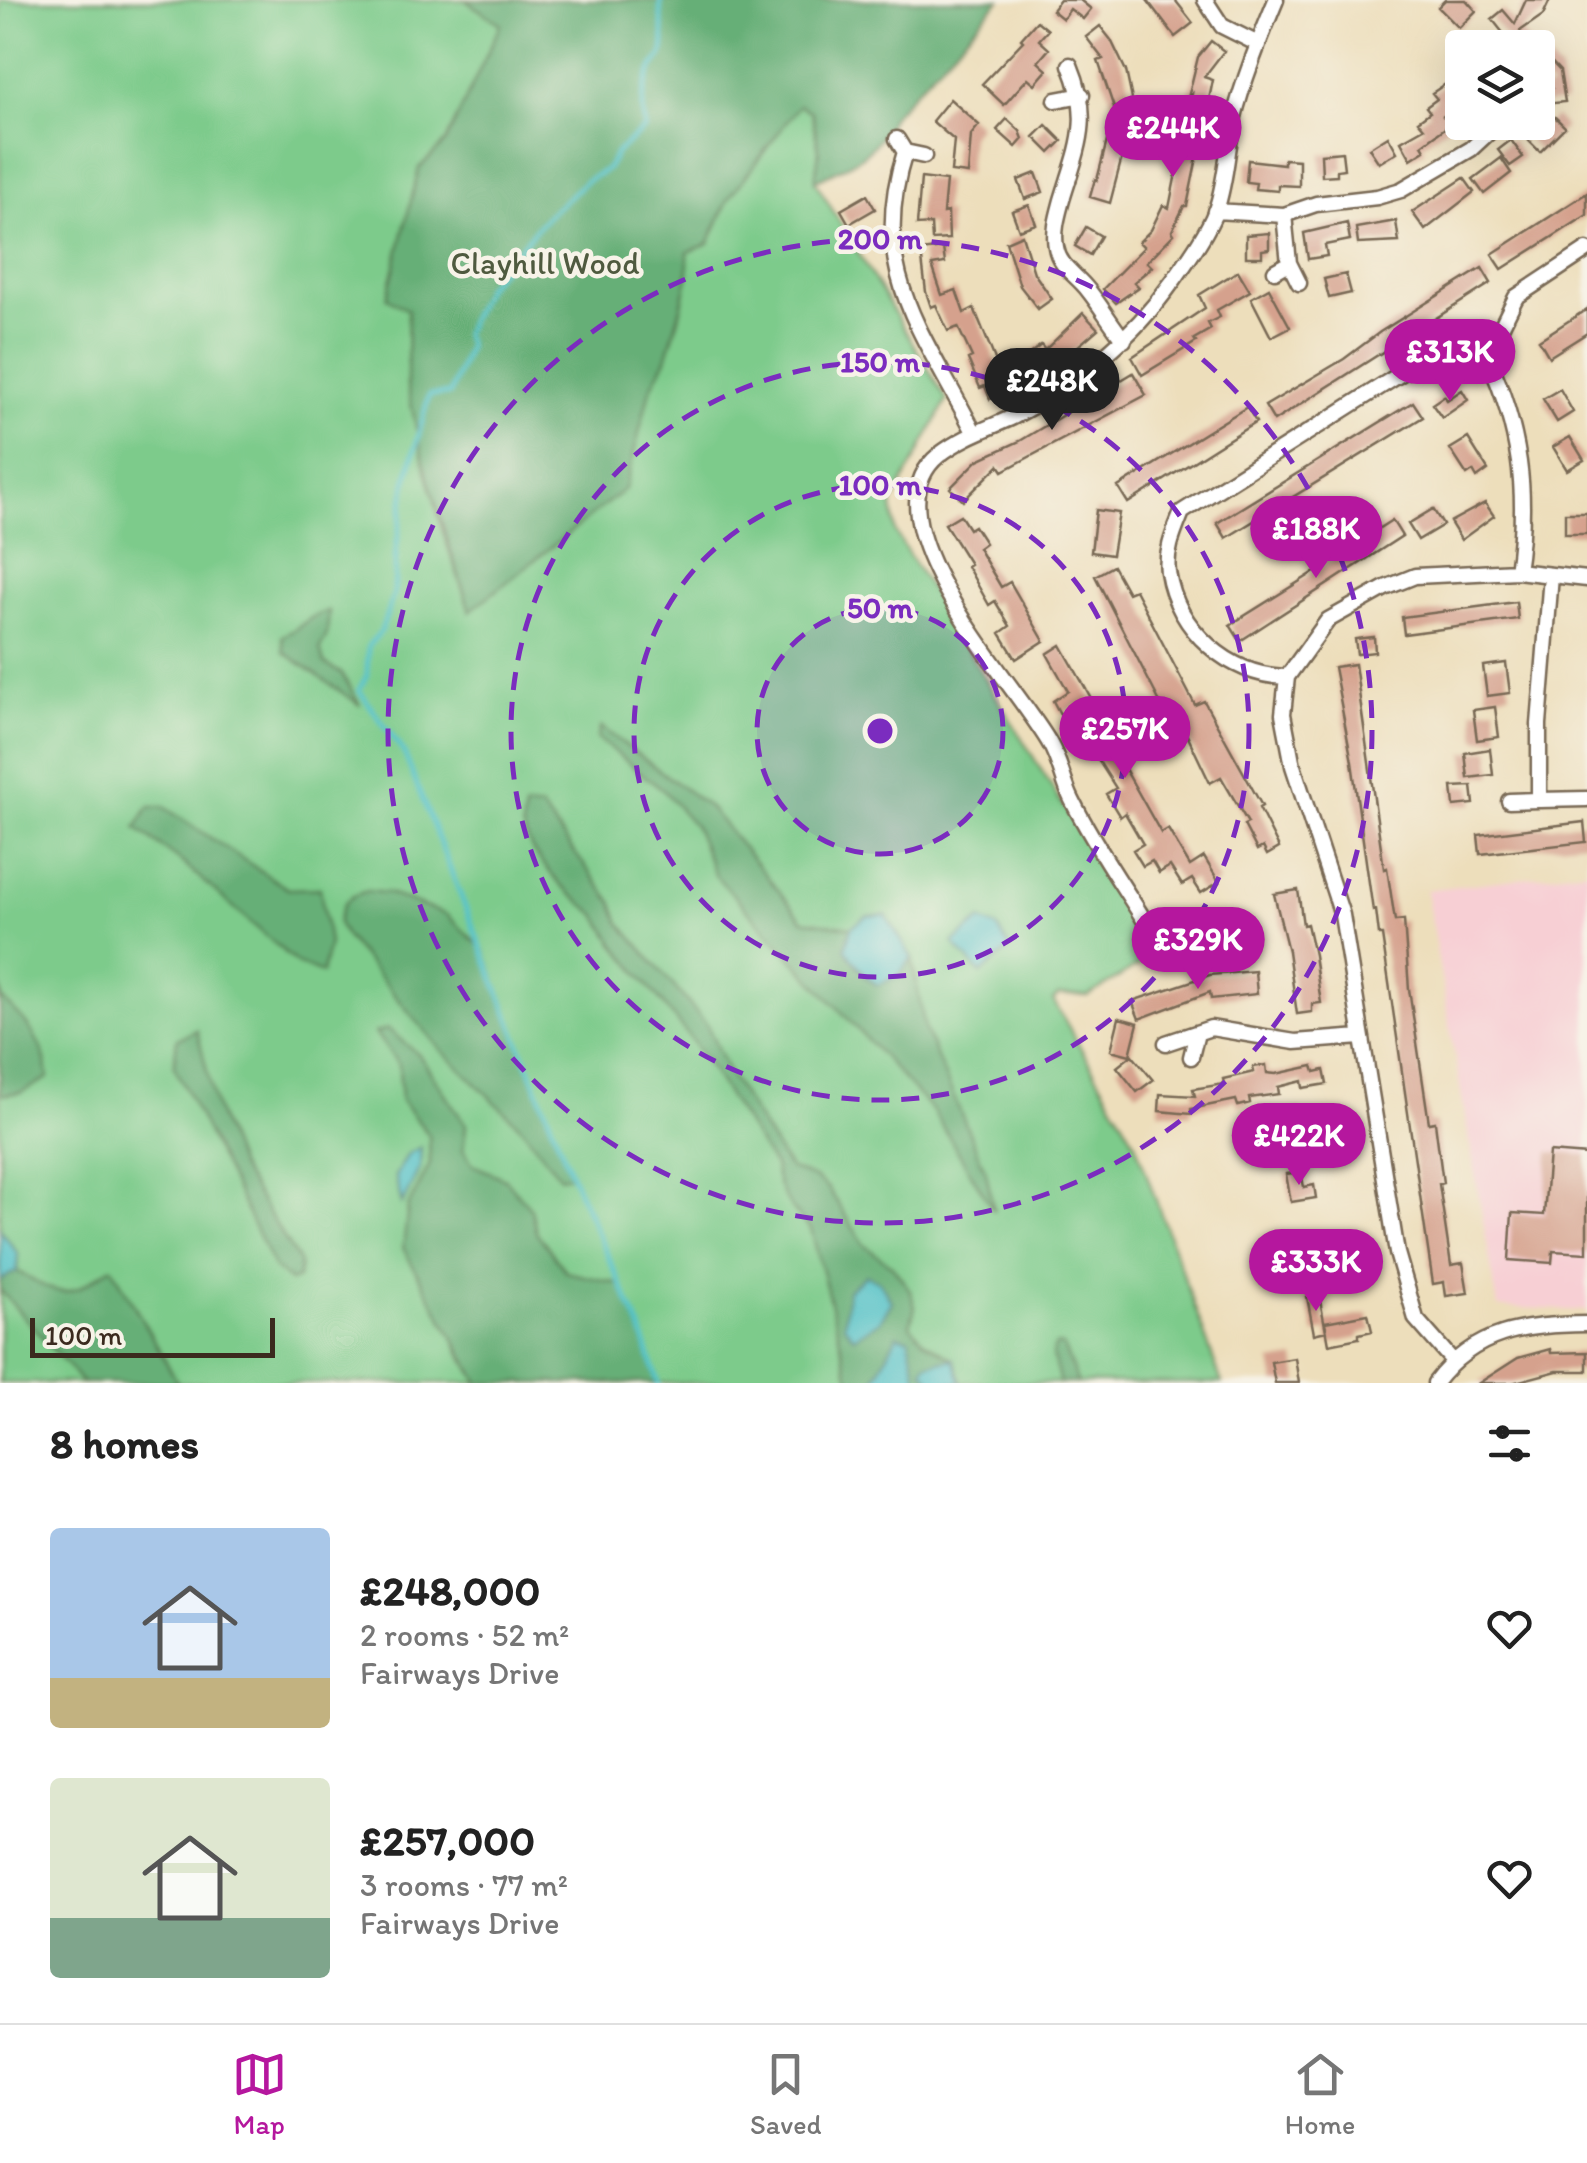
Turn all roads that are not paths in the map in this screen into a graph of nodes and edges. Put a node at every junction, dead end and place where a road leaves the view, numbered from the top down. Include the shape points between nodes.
1 (1204, 0) edge
2 (1276, 0) edge
3 (1258, 44) junction
4 (1070, 65) dead end
5 (1082, 96) junction
6 (1056, 100) dead end
7 (1480, 140) edge
8 (924, 156) dead end
9 (1215, 211) junction
10 (1284, 216) junction
11 (1587, 250) edge
12 (1289, 263) junction
13 (1274, 271) dead end
14 (1299, 283) dead end
15 (1124, 340) junction
16 (1487, 356) junction
17 (974, 432) junction
18 (1517, 571) junction
19 (1551, 576) junction
20 (1587, 579) edge
21 (1286, 677) junction
22 (1587, 799) edge
23 (1539, 800) junction
24 (1510, 801) dead end
25 (1154, 936) dead end
26 (1197, 1033) junction
27 (1360, 1037) junction
28 (1166, 1043) dead end
29 (1190, 1057) dead end
30 (1587, 1324) edge
31 (1452, 1360) junction
32 (1435, 1383) edge

1 - 3 street via 1222,26
2 - 3 street
3 - 9 street
4 - 5 street
5 - 6 street
5 - 15 street via 1084,130 1056,246 1061,262
7 - 10 street via 1416,184
8 - 17 street via 901,146 891,246 918,326
9 - 10 street
9 - 15 street via 1173,282
10 - 12 street
11 - 16 street via 1516,296
12 - 13 street
12 - 14 street
15 - 17 street via 1050,396
16 - 18 street via 1522,475
16 - 21 street via 1433,360 1402,374 1182,512 1168,572 1177,603 1215,653 1262,676
17 - 25 street via 936,458 920,486 923,547 953,603 1052,745 1072,800
18 - 19 street
18 - 21 street via 1414,576 1385,588 1328,620
19 - 20 street
19 - 23 street
21 - 27 street via 1283,714 1293,766 1342,915
22 - 23 street
23 - 24 street
26 - 27 street via 1234,1030 1295,1042
26 - 28 street
26 - 29 street
27 - 31 street via 1396,1253 1416,1319
30 - 31 street via 1506,1331
31 - 32 street

